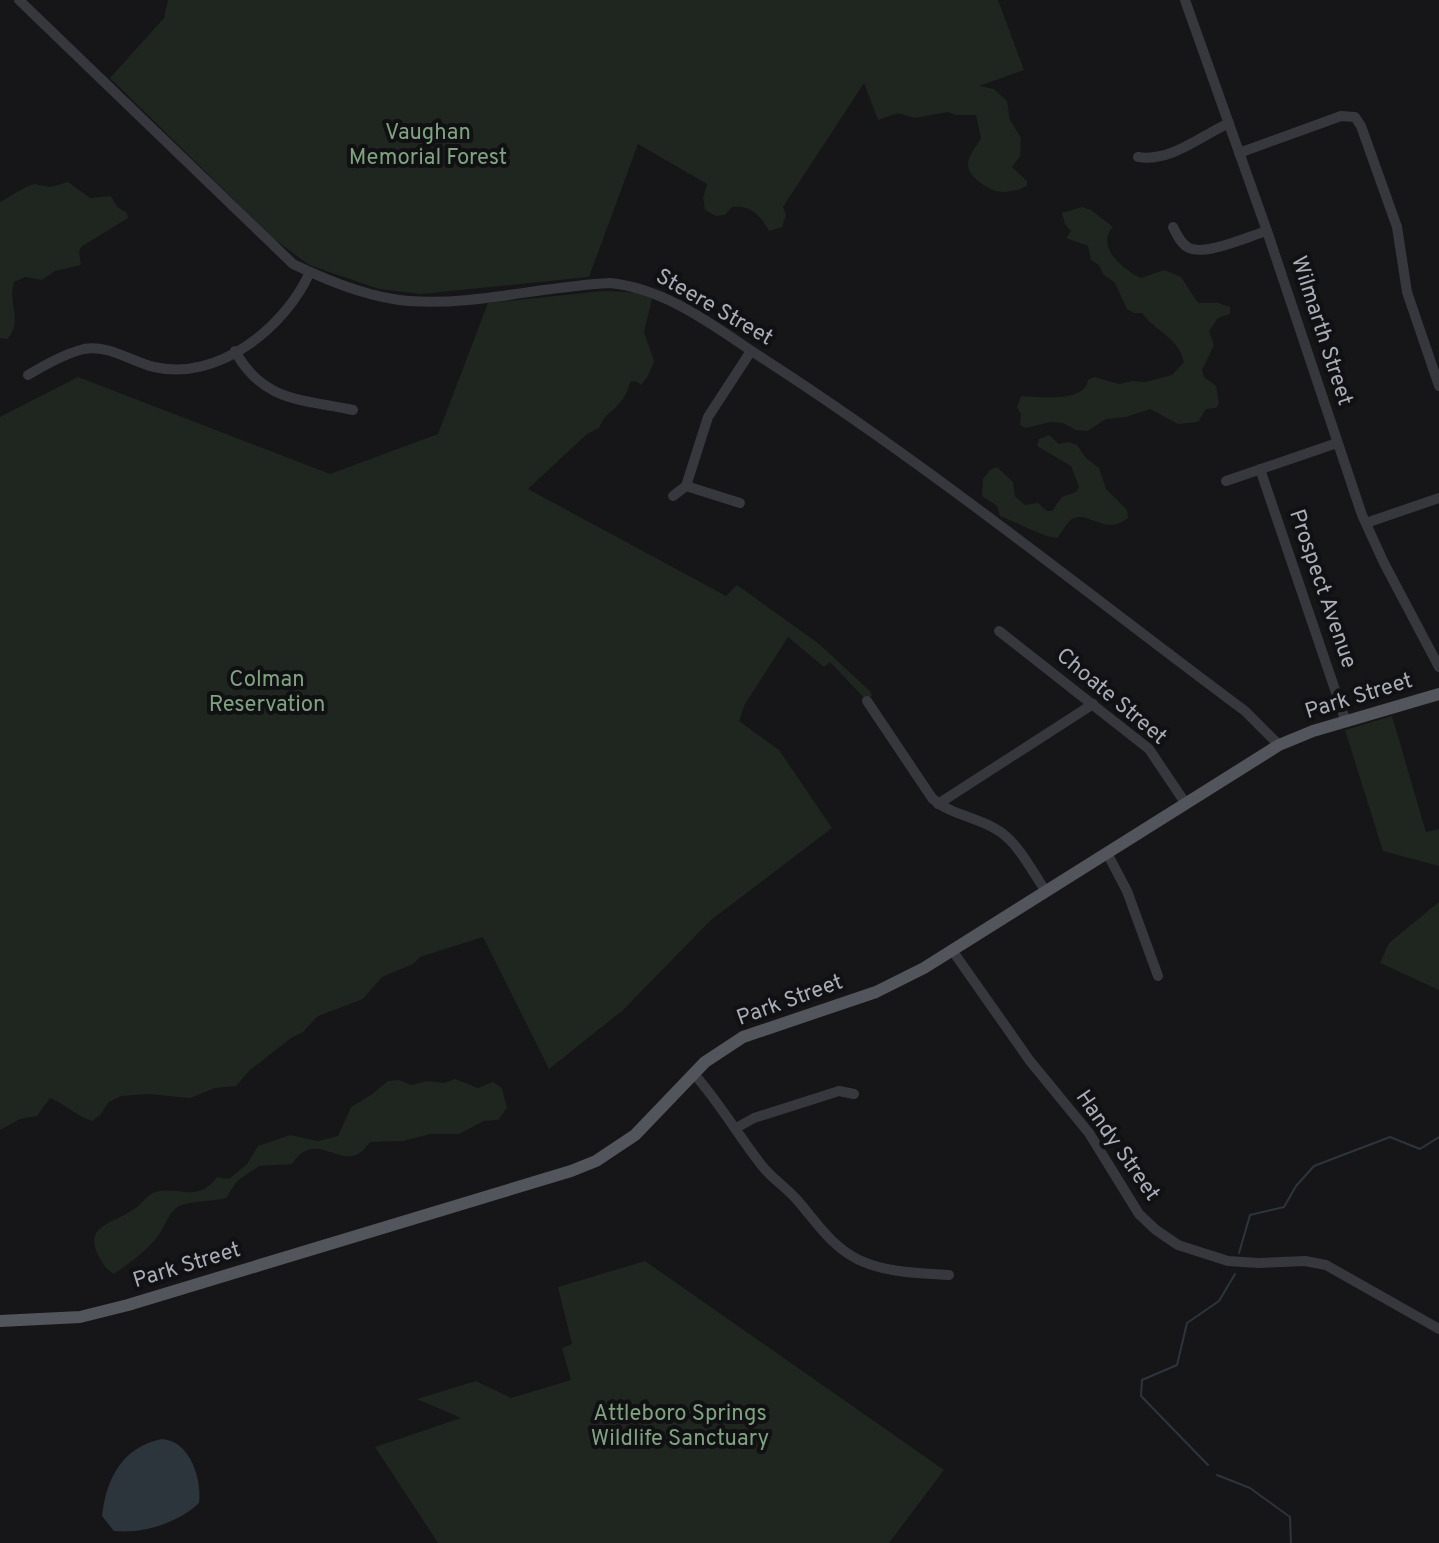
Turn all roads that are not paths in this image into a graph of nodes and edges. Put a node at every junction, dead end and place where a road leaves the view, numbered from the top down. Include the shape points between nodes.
1 (19, 0) edge
2 (1185, 0) edge
3 (1229, 123) junction
4 (1239, 153) junction
5 (1138, 157) dead end
6 (1173, 227) dead end
7 (1267, 231) junction
8 (310, 272) junction
9 (235, 351) junction
10 (751, 351) junction
11 (28, 375) dead end
12 (1439, 386) edge
13 (353, 410) dead end
14 (1337, 443) junction
15 (1260, 469) junction
16 (1226, 481) dead end
17 (686, 486) junction
18 (673, 496) dead end
19 (1439, 498) edge
20 (740, 503) dead end
21 (1366, 523) junction
22 (999, 631) dead end
23 (1439, 667) edge
24 (1439, 694) edge
25 (867, 701) dead end
26 (1093, 704) junction
27 (1346, 722) junction
28 (1279, 745) junction
29 (938, 804) junction
30 (1186, 804) junction
31 (1107, 853) junction
32 (1045, 890) junction
33 (952, 950) junction
34 (1158, 976) dead end
35 (694, 1074) junction
36 (854, 1094) dead end
37 (736, 1128) junction
38 (949, 1275) dead end
39 (0, 1321) edge
40 (1439, 1329) edge

1 - 8 street, Steere Street via 277,252
2 - 3 street, Wilmarth Street
3 - 4 street, Wilmarth Street
3 - 5 street via 1167,156
4 - 7 street, Wilmarth Street
4 - 12 street via 1341,116 1355,117 1397,227 1407,292
6 - 7 street via 1182,242 1199,250
7 - 14 street, Wilmarth Street
8 - 9 street via 275,325
8 - 10 street, Steere Street via 408,301 583,284 636,286 678,305
9 - 11 street via 192,370 175,371 86,348
9 - 13 street via 272,392
10 - 17 street via 708,417
10 - 28 street, Steere Street via 945,485 1245,711
14 - 15 street
14 - 21 street, Wilmarth Street
15 - 16 street
15 - 27 street, Prospect Avenue
17 - 18 street
17 - 20 street
19 - 21 street
21 - 23 street, Wilmarth Street
22 - 26 street, Choate Street
24 - 27 main road, Park Street
25 - 29 street
26 - 29 street
26 - 30 street, Choate Street via 1149,749
27 - 28 main road, Park Street
28 - 30 main road, Park Street
29 - 32 street via 1003,833
30 - 31 main road, Park Street
31 - 32 main road, Park Street
31 - 34 street
32 - 33 main road, Park Street
33 - 35 main road, Park Street via 876,992 743,1037
33 - 40 street, Handy Street via 1030,1061 1089,1133 1139,1214 1156,1230 1178,1245 1228,1261 1326,1265
35 - 37 street
35 - 39 main road, Park Street via 635,1135 571,1171 100,1312
36 - 37 street via 839,1091
37 - 38 street via 826,1236 857,1259 896,1271

